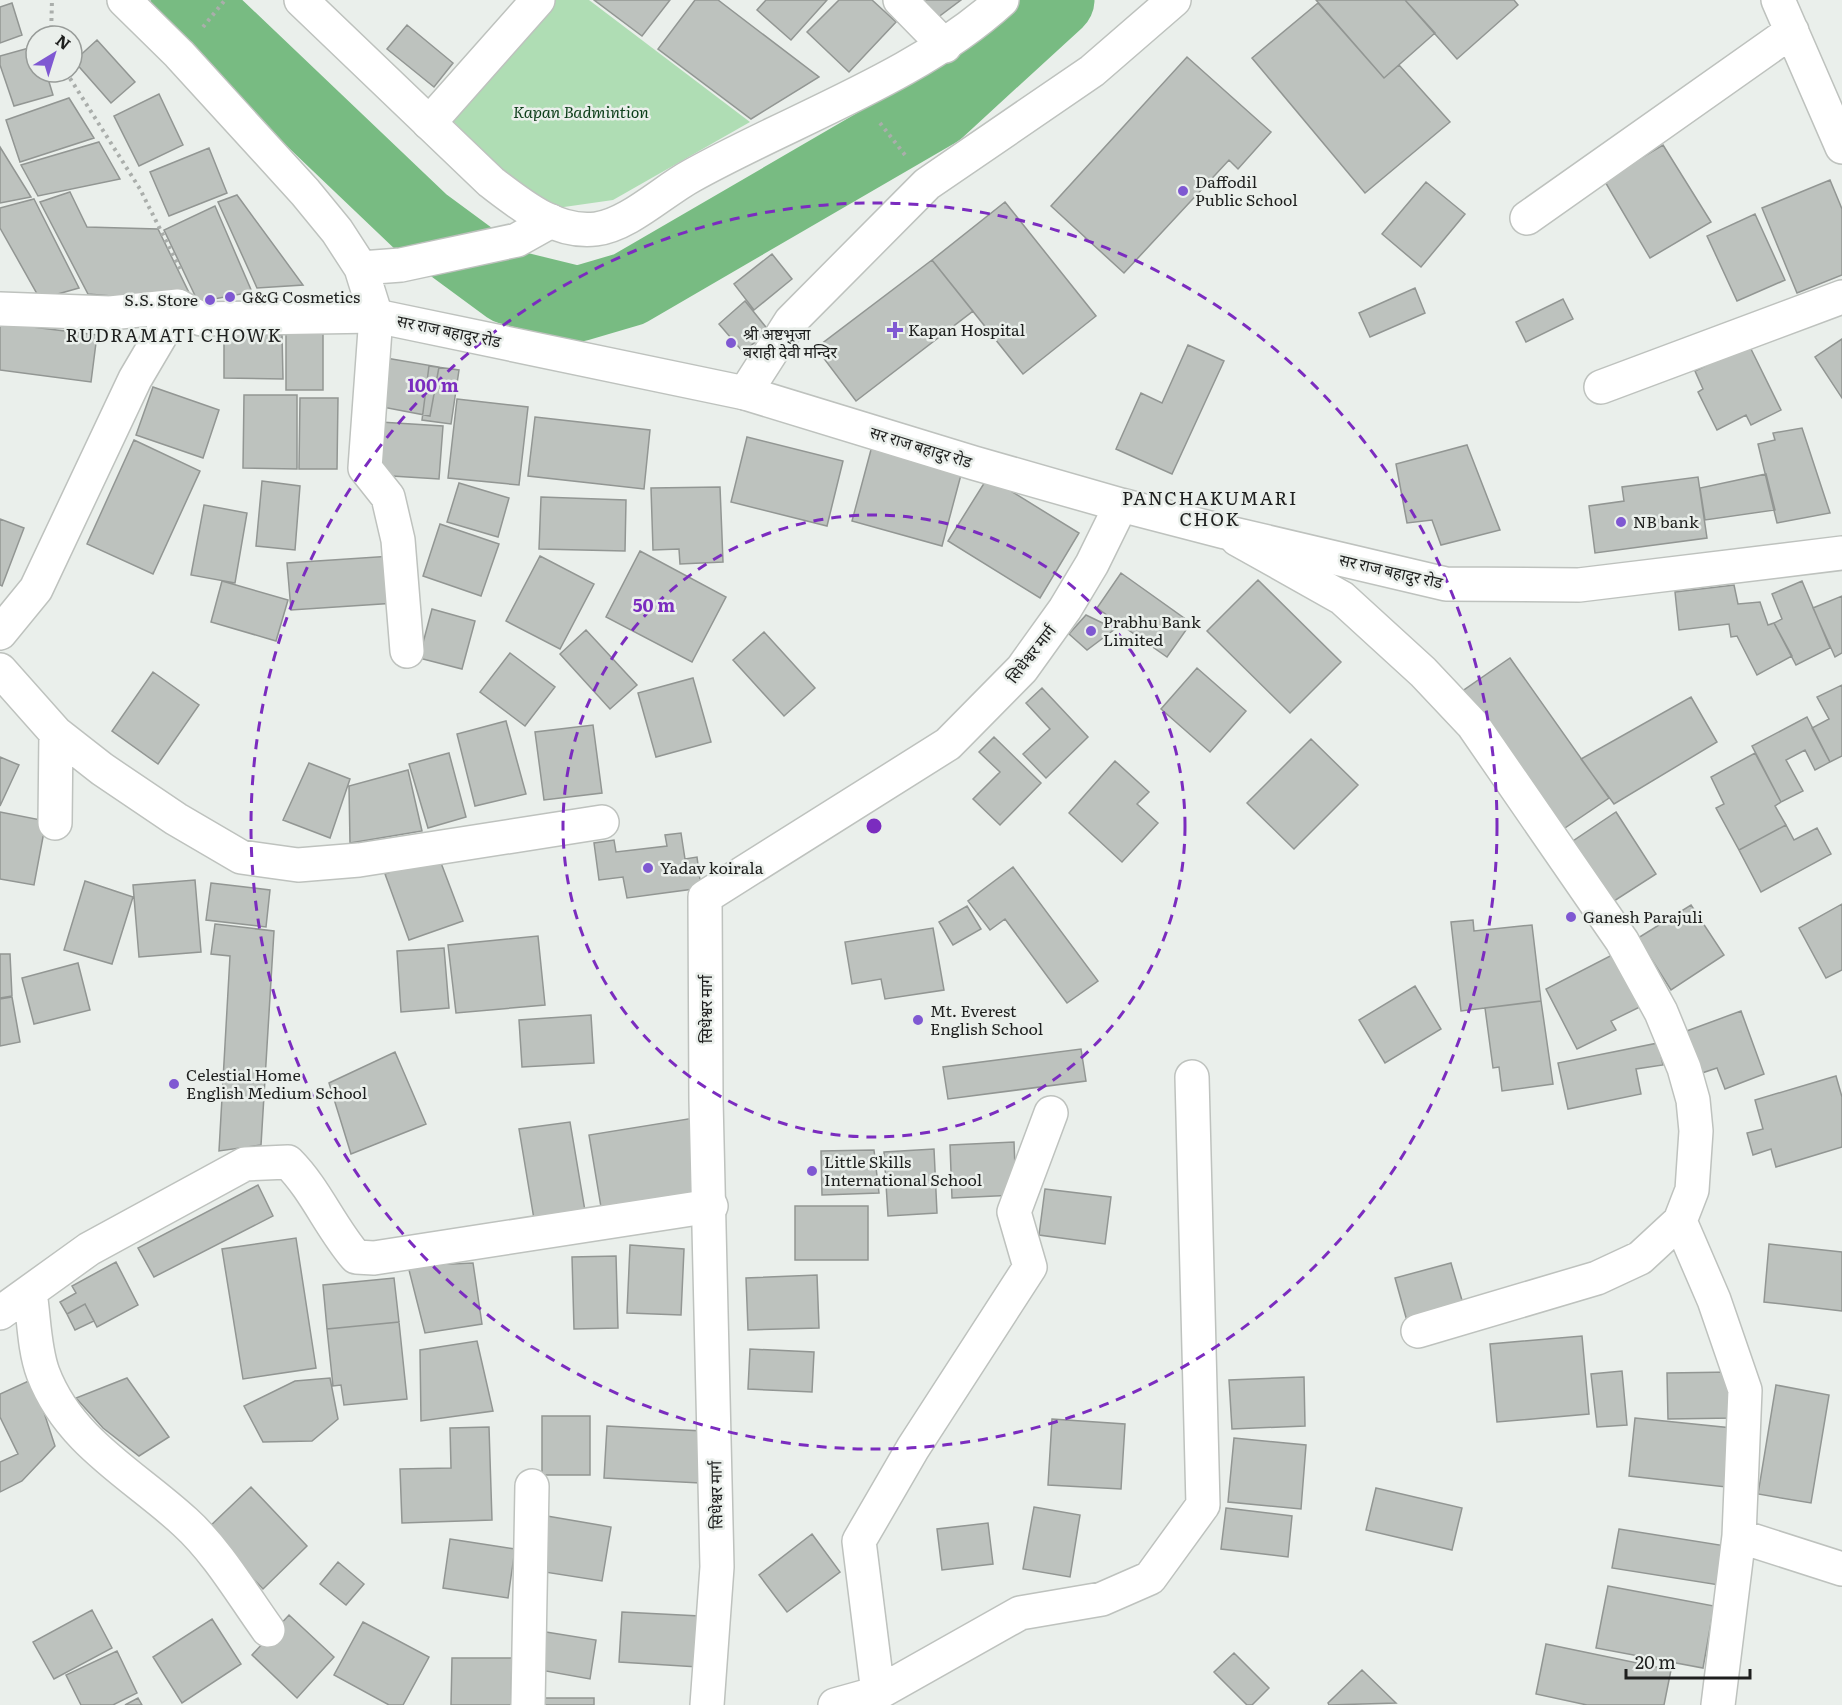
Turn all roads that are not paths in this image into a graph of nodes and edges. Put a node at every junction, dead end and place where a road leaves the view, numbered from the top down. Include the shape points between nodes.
1 (124, 0) edge
2 (301, 0) edge
3 (538, 0) edge
4 (900, 0) edge
5 (1002, 0) edge
6 (1174, 0) edge
7 (1778, 0) edge
8 (1792, 31) junction
9 (945, 46) junction
10 (429, 123) junction
11 (1842, 147) edge
12 (1527, 218) dead end
13 (551, 221) junction
14 (361, 268) junction
15 (1842, 297) edge
16 (0, 309) edge
17 (190, 313) junction
18 (376, 316) junction
19 (1601, 387) dead end
20 (745, 393) junction
21 (1121, 505) junction
22 (1225, 532) junction
23 (1842, 552) edge
24 (0, 633) edge
25 (407, 651) dead end
26 (0, 670) edge
27 (56, 733) junction
28 (602, 822) dead end
29 (55, 823) dead end
30 (1192, 1077) dead end
31 (1051, 1113) dead end
32 (711, 1206) junction
33 (1680, 1221) junction
34 (30, 1292) junction
35 (0, 1313) edge
36 (1418, 1331) dead end
37 (532, 1486) dead end
38 (1739, 1536) junction
39 (1842, 1569) edge
40 (268, 1630) dead end
41 (878, 1693) junction
42 (842, 1704) edge
43 (528, 1705) edge
44 (708, 1705) edge
45 (1718, 1705) edge

1 - 14 street via 305,192
2 - 10 street
3 - 10 street
4 - 9 street
5 - 9 street
6 - 20 street via 1092,71 927,184 792,321
7 - 8 street
8 - 11 street
8 - 12 street
9 - 13 street via 690,176 612,224 596,229 572,228
10 - 13 street via 491,182 523,207
13 - 14 street via 517,240 401,265
14 - 18 street
15 - 19 street
16 - 17 street, सर राज बहादुर रोड
17 - 18 street, सर राज बहादुर रोड
17 - 24 street via 135,379 36,589
18 - 20 street, सर राज बहादुर रोड
18 - 25 street via 365,468 388,497 398,540
20 - 21 street, सर राज बहादुर रोड
21 - 22 street, सर राज बहादुर रोड
21 - 32 street, सिधेश्वर मार्ग via 1065,609 1022,669 948,744 705,897
22 - 23 street, सर राज बहादुर रोड via 1446,584 1580,585
22 - 33 street via 1342,598 1423,672 1473,725 1622,941 1662,1012 1693,1100 1696,1131 1692,1190
26 - 27 street
27 - 28 street via 102,770 242,857 298,865 359,860
27 - 29 street
30 - 41 street via 1203,1505 1150,1578 1102,1599 1020,1613
31 - 41 street via 1014,1212 1030,1267 859,1541
32 - 34 street via 374,1258 356,1257 332,1226 304,1178 288,1162 244,1164 89,1249
32 - 44 street, सिधेश्वर मार्ग via 717,1567
33 - 36 street via 1640,1258 1597,1278
33 - 38 street via 1746,1390
34 - 35 street
34 - 40 street via 42,1371 58,1406 89,1444 187,1524
37 - 43 street
38 - 39 street
38 - 45 street
41 - 42 street

